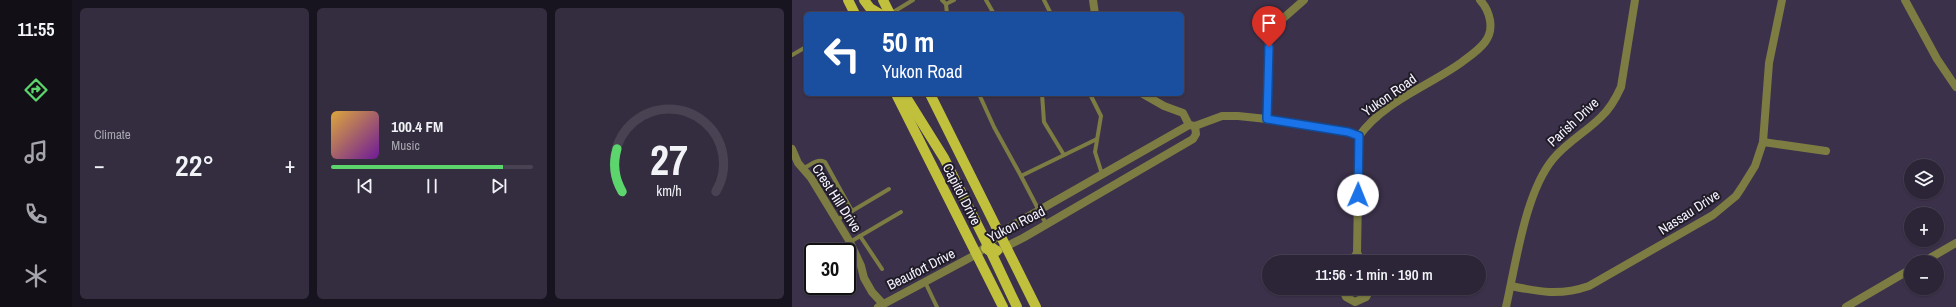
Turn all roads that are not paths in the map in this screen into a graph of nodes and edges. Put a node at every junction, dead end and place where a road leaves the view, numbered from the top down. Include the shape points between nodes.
1 (848, 0) edge
2 (864, 0) edge
3 (883, 0) edge
4 (913, 0) edge
5 (942, 0) edge
6 (954, 0) edge
7 (986, 0) edge
8 (1044, 0) edge
9 (1093, 0) edge
10 (1304, 0) edge
11 (1480, 0) edge
12 (1635, 0) edge
13 (1782, 0) edge
14 (1905, 0) edge
15 (946, 4) junction
16 (854, 12) edge
17 (877, 12) edge
18 (889, 12) edge
19 (893, 12) edge
20 (947, 12) edge
21 (993, 12) edge
22 (1050, 12) edge
23 (1096, 12) edge
24 (804, 48) edge
25 (792, 55) edge
26 (1956, 87) edge
27 (897, 96) edge
28 (905, 96) edge
29 (931, 96) edge
30 (980, 96) edge
31 (1042, 96) edge
32 (1091, 96) edge
33 (1146, 96) edge
34 (1267, 119) junction
35 (1192, 126) junction
36 (1359, 136) junction
37 (1097, 139) junction
38 (1763, 142) junction
39 (792, 149) edge
40 (1826, 151) dead end
41 (1064, 155) junction
42 (794, 160) edge
43 (803, 169) junction
44 (1102, 174) junction
45 (1021, 176) junction
46 (889, 188) dead end
47 (852, 211) junction
48 (1039, 211) junction
49 (901, 212) dead end
50 (837, 220) junction
51 (1046, 224) junction
52 (999, 233) junction
53 (860, 236) junction
54 (850, 242) junction
55 (1956, 244) edge
56 (990, 249) junction
57 (1357, 253) edge
58 (1936, 255) edge
59 (882, 269) dead end
60 (1904, 273) edge
61 (925, 281) junction
62 (1511, 286) junction
63 (1345, 295) edge
64 (1367, 295) edge
65 (880, 305) edge
66 (937, 307) edge
67 (1003, 307) edge
68 (1017, 307) edge
69 (1036, 307) edge
70 (1506, 307) edge
71 (1846, 307) edge

1 - 16 main road
2 - 17 main road
3 - 18 main road
4 - 19 lane
5 - 15 lane
6 - 15 lane
7 - 21 lane
8 - 22 lane
9 - 23 street
10 - 34 street via 1279,22 1269,37
11 - 36 street, Yukon Road via 1490,17 1489,33 1480,48 1457,66 1393,105 1364,128
12 - 62 street, Parish Drive via 1621,87 1602,117 1563,148 1541,177 1530,202
13 - 38 street, Nassau Drive via 1769,63
14 - 26 street via 1937,59
15 - 20 lane
24 - 25 lane
27 - 56 main road, Capitol Drive
28 - 56 main road via 944,158
29 - 52 main road, Capitol Drive
30 - 45 lane
31 - 41 lane via 1044,122
32 - 37 lane via 1101,116
33 - 35 street via 1183,113
34 - 35 street, Yukon Road via 1222,116
34 - 36 street, Yukon Road
35 - 44 street, Yukon Road
35 - 51 street, Yukon Road via 1196,134 1193,139
36 - 57 street
37 - 41 lane
37 - 44 lane via 1095,152
38 - 40 street
38 - 62 street, Nassau Drive via 1749,178 1736,196 1720,210 1589,286 1568,292 1548,293
39 - 42 street, Crest Hill Drive
41 - 45 lane
42 - 43 street, Crest Hill Drive
43 - 47 lane via 816,161 825,162
43 - 50 street, Crest Hill Drive
44 - 48 street, Yukon Road
45 - 48 lane
46 - 47 lane
47 - 50 lane
48 - 51 lane
48 - 52 street, Yukon Road
49 - 53 lane
50 - 54 street, Crest Hill Drive
51 - 56 street, Yukon Road
52 - 56 main road, Capitol Drive
52 - 56 street, Yukon Road
53 - 54 lane
53 - 59 lane
54 - 65 street, Crest Hill Drive via 864,278
55 - 58 street
56 - 61 street, Beaufort Drive
56 - 67 main road, Capitol Drive
56 - 68 main road
56 - 69 main road, Capitol Drive
60 - 71 street
61 - 65 street, Beaufort Drive
61 - 66 lane
62 - 70 street, Parish Drive
63 - 64 street via 1355,302

